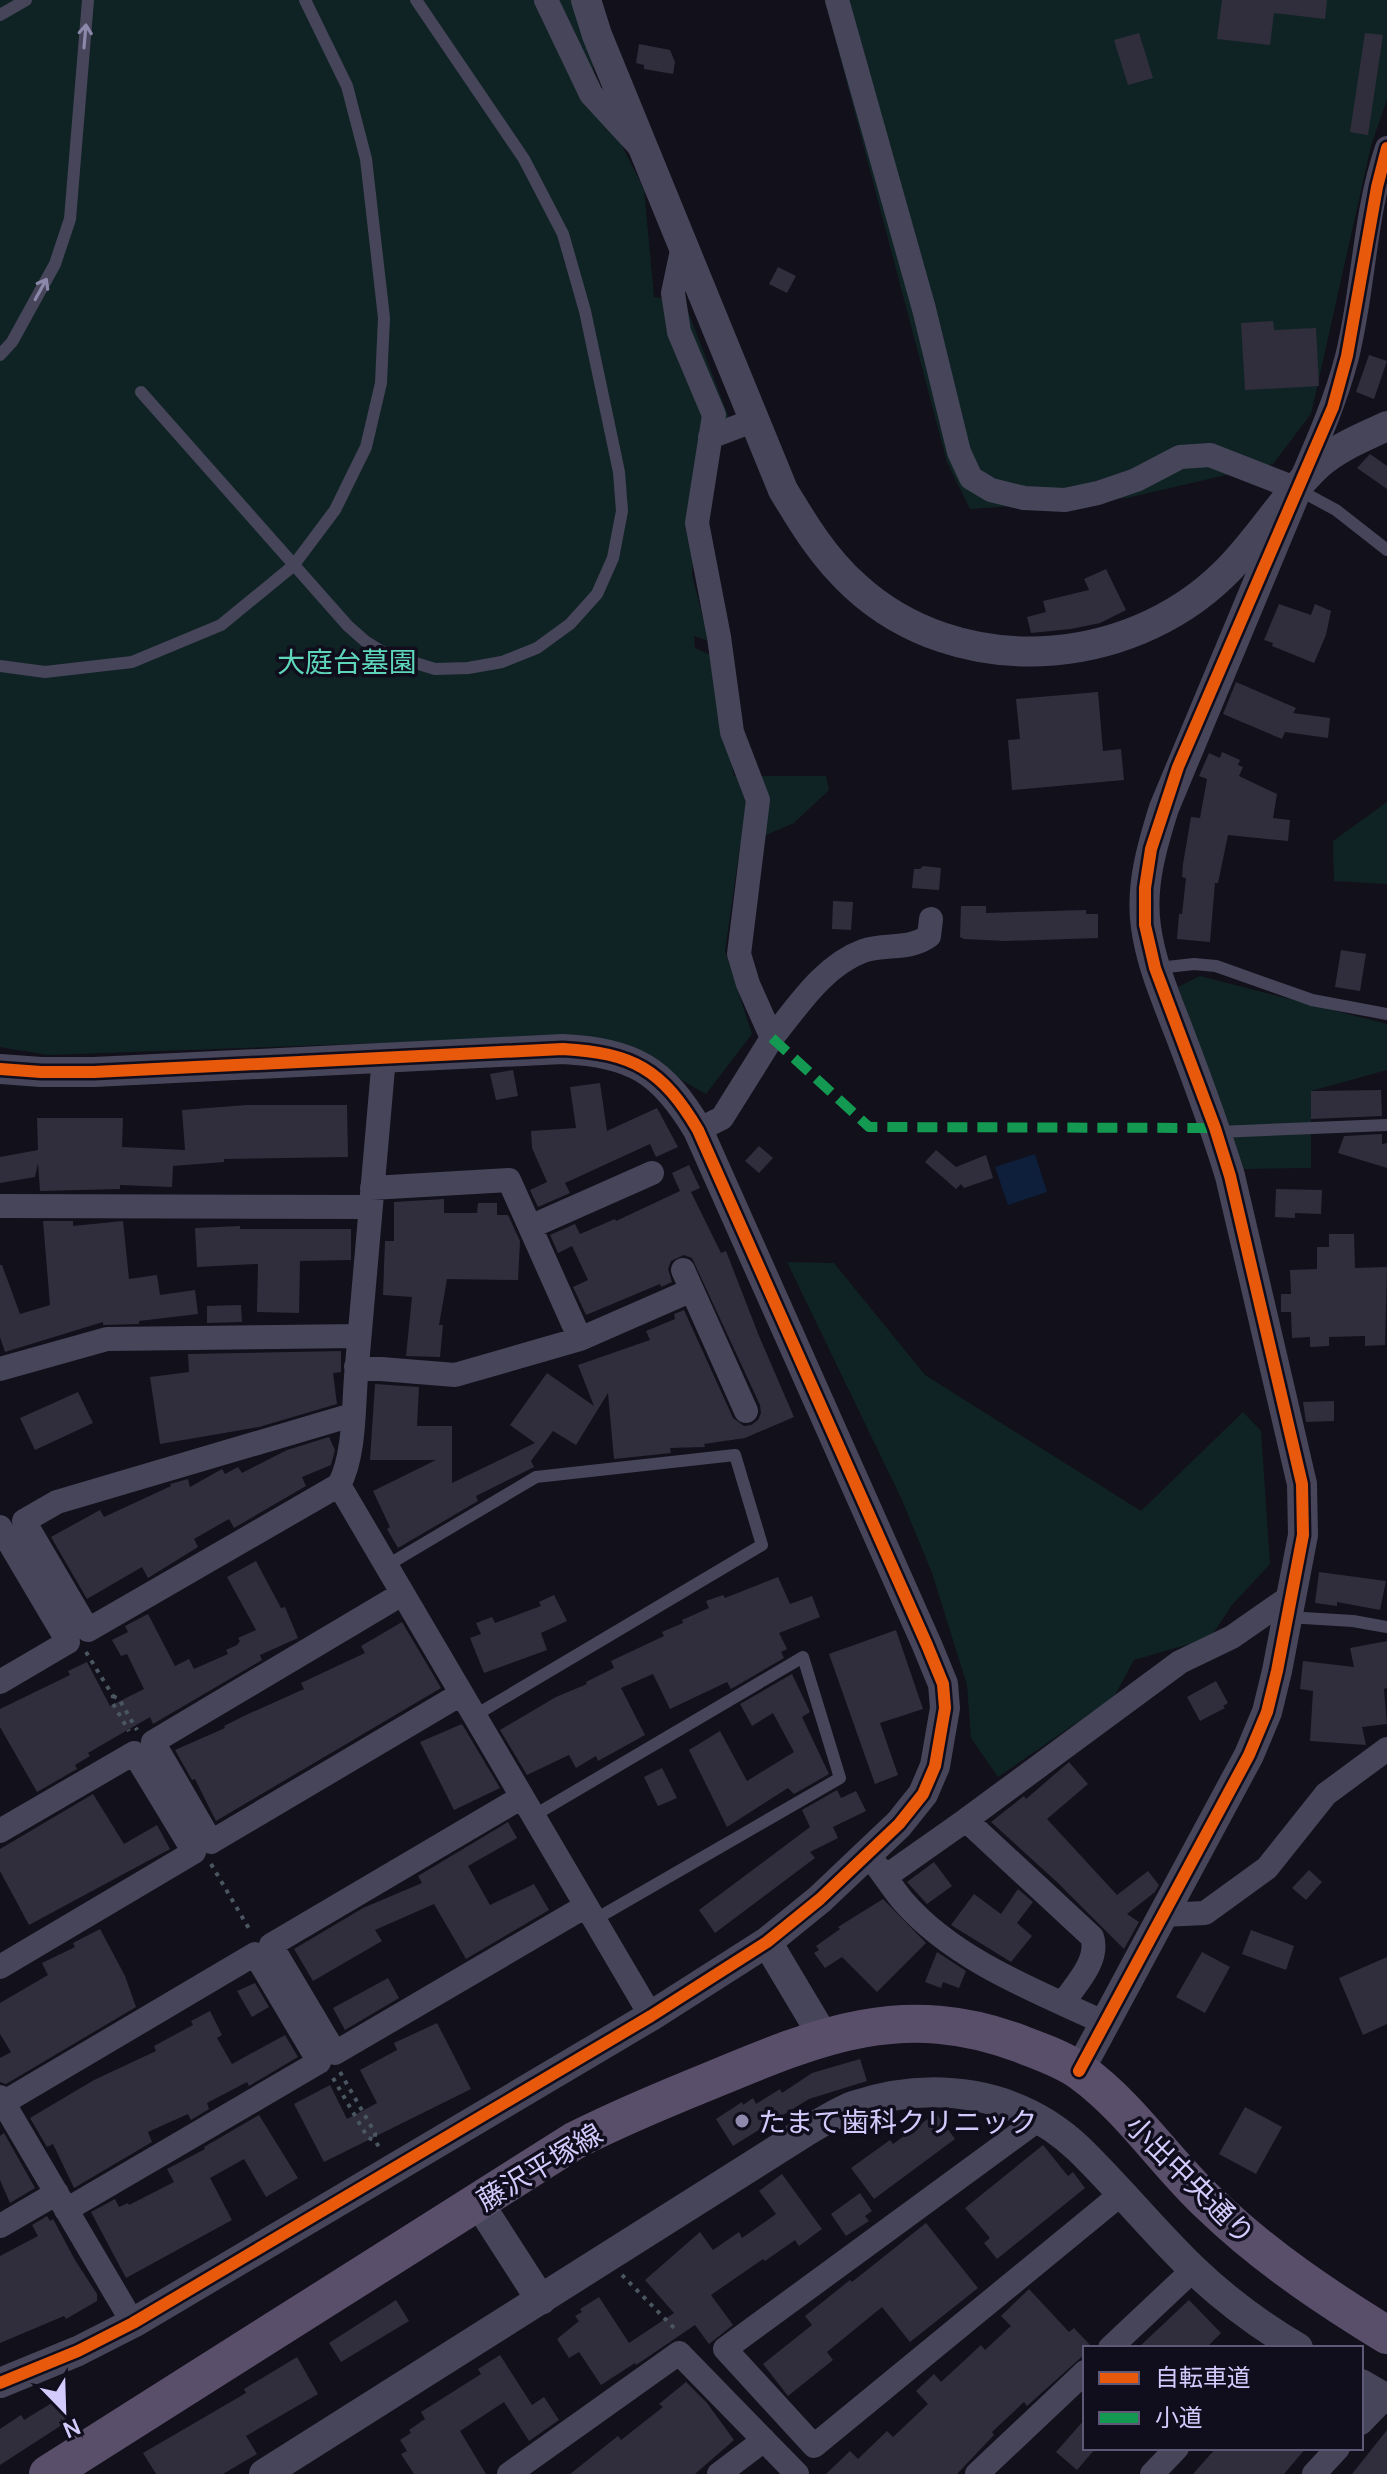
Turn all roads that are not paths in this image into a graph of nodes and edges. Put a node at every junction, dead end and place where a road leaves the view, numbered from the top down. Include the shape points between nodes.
1 (26, 0) edge
2 (88, 0) edge
3 (305, 0) edge
4 (416, 0) edge
5 (546, 0) edge
6 (586, 0) edge
7 (837, 0) edge
8 (0, 15) edge
9 (1387, 148) edge
10 (645, 152) junction
11 (684, 241) junction
12 (0, 355) edge
13 (141, 392) dead end
14 (755, 420) junction
15 (1387, 426) edge
16 (710, 437) junction
17 (1297, 489) junction
18 (1387, 550) edge
19 (293, 566) junction
20 (0, 666) edge
21 (931, 919) dead end
22 (1155, 968) junction
23 (1387, 1014) edge
24 (772, 1038) junction
25 (384, 1057) junction
26 (0, 1069) edge
27 (1387, 1125) edge
28 (698, 1130) junction
29 (1216, 1132) junction
30 (652, 1173) dead end
31 (371, 1198) junction
32 (0, 1206) edge
33 (530, 1227) junction
34 (359, 1336) junction
35 (580, 1339) junction
36 (356, 1367) junction
37 (0, 1369) edge
38 (746, 1411) dead end
39 (352, 1415) junction
40 (339, 1485) junction
41 (0, 1527) edge
42 (386, 1566) junction
43 (402, 1594) junction
44 (1289, 1607) junction
45 (1387, 1627) edge
46 (0, 1682) edge
47 (461, 1694) junction
48 (474, 1716) junction
49 (1387, 1749) edge
50 (528, 1807) junction
51 (966, 1820) junction
52 (0, 1831) edge
53 (877, 1866) junction
54 (590, 1913) junction
55 (1162, 1915) junction
56 (767, 1942) junction
57 (0, 1967) edge
58 (1063, 2003) junction
59 (651, 2016) junction
60 (1105, 2023) junction
61 (823, 2036) junction
62 (1079, 2071) junction
63 (2, 2100) edge
64 (1039, 2119) junction
65 (1121, 2194) junction
66 (62, 2202) junction
67 (478, 2202) junction
68 (0, 2226) edge
69 (1194, 2269) junction
70 (541, 2300) junction
71 (133, 2323) junction
72 (1387, 2335) edge
73 (1286, 2345) edge
74 (1112, 2346) edge
75 (1083, 2374) edge
76 (0, 2383) edge
77 (1378, 2394) edge
78 (1363, 2420) edge
79 (764, 2440) junction
80 (1175, 2450) edge
81 (1336, 2450) edge
82 (276, 2471) edge
83 (48, 2474) edge
84 (509, 2474) edge
85 (719, 2474) edge
86 (797, 2474) edge
87 (977, 2474) edge
88 (1152, 2474) edge
89 (1314, 2474) edge

1 - 8 lane
12 -> 2 lane via 55,264 70,219
3 - 19 lane via 347,86 366,159 384,318 381,383 366,447 335,510
4 - 19 lane via 524,159 563,234 619,472 622,511 613,558 597,594 570,624 537,648 502,662 435,669 386,654 365,641
5 - 10 street via 591,94
6 - 10 street
7 - 17 street via 959,452 971,478 1002,493 1065,500 1136,480 1180,457 1210,455
9 - 17 street via 1347,356 1333,407
10 - 11 street
11 - 14 street
11 - 16 street via 673,293 679,332 714,415
13 - 19 lane
14 - 16 street
14 - 17 street via 783,490 815,543 855,586 888,612 931,634 977,648 1034,652 1094,647 1141,630 1223,575
15 - 17 street via 1340,449
16 - 24 street via 697,523 732,732 758,800 739,954
17 - 18 lane via 1336,510
17 - 22 street via 1178,767 1151,849 1145,925
19 - 20 lane via 221,625 132,662 45,672
21 - 24 street via 929,936 918,944 865,950 843,960
22 - 23 lane via 1216,966 1312,1000
22 - 29 street
24 - 28 street via 722,1118
25 - 26 street via 94,1072
25 - 28 street via 563,1049 619,1056 667,1084
25 - 31 street
27 - 29 lane
28 - 53 street via 943,1684 945,1708 935,1766
29 - 44 street via 1302,1484 1303,1535
30 - 33 street
31 - 32 street
31 - 33 street via 509,1180
31 - 34 street
33 - 35 street
34 - 36 street
34 - 37 street via 107,1339
35 - 36 street via 455,1375
35 - 38 street via 687,1280
36 - 39 street
39 - 40 street via 347,1470
39 - 40 street via 57,1502 24,1521 88,1630
40 - 42 street
41 - 46 street via 68,1642
42 - 43 street
42 - 48 lane via 536,1477 735,1455 762,1545
43 - 47 street
43 - 47 street via 153,1742 211,1842
44 - 45 lane
44 - 51 street via 1180,1662
44 - 55 street via 1267,1712
47 - 48 street
48 - 50 street
49 - 55 street via 1326,1794 1267,1868 1205,1913
50 - 54 street
50 - 54 street via 271,1945 335,2053
50 - 54 lane via 803,1657 840,1778
51 - 53 street
51 - 58 street via 1092,1937 1093,1957
52 - 57 street via 134,1753 194,1852
53 - 56 street
53 - 58 street via 904,1902 949,1941 995,1972
54 - 59 street
55 - 60 street
56 - 59 street
56 - 61 street
58 - 60 street
59 - 71 street
60 - 62 street
61 - 62 main road, 藤沢平塚線 via 900,2023 951,2026 1002,2037
61 - 67 main road, 藤沢平塚線 via 609,2123
62 - 72 main road, 小出中央通り via 1243,2235
63 - 66 street
63 - 66 street via 255,1954 319,2062
64 - 65 street via 1077,2148
64 - 65 street via 725,2349 814,2446
64 - 70 street via 994,2099 949,2091 900,2093 851,2107
65 - 69 street
66 - 68 street
66 - 71 street
67 - 70 street
67 - 83 main road, 藤沢平塚線
69 - 73 street
69 - 74 street
70 - 82 street
71 - 76 street
75 - 87 street
77 - 78 street
79 - 84 street via 679,2353
79 - 85 street
79 - 86 street
80 - 88 street
81 - 89 street

